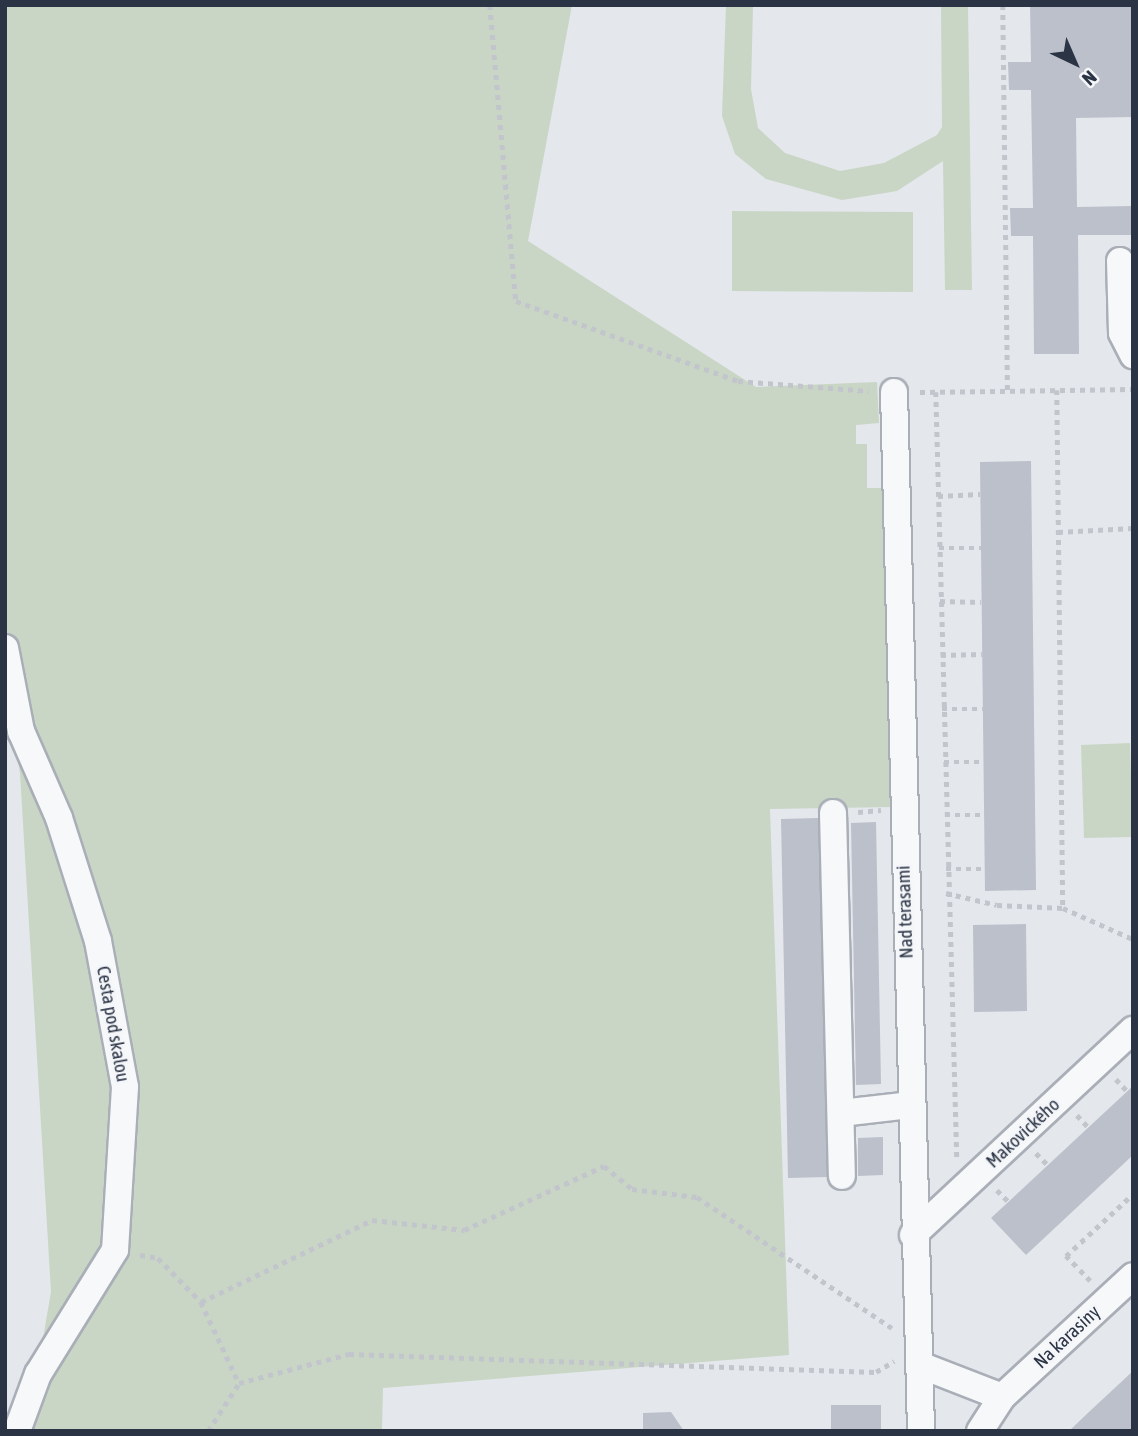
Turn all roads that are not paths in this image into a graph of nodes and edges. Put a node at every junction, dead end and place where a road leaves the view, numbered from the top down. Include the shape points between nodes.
1 (1121, 261) dead end
2 (1133, 355) edge
3 (894, 392) road end
4 (5, 648) edge
5 (833, 813) road end
6 (1133, 1030) edge
7 (910, 1105) junction
8 (841, 1113) junction
9 (842, 1176) dead end
10 (913, 1236) junction
11 (1133, 1276) edge
12 (919, 1356) junction
13 (1002, 1397) junction
14 (17, 1431) edge
15 (921, 1431) edge
16 (981, 1431) edge

1 - 2 street via 1122,333
3 - 7 street, Nad terasami
4 - 14 street, Cesta pod skalou via 22,731 59,818 98,942 125,1087 115,1250 94,1294 38,1374
5 - 8 street
6 - 10 street, Makovického
7 - 8 street
7 - 10 street, Nad terasami
8 - 9 street
10 - 12 street, Nad terasami
11 - 13 street, Na karasiny
12 - 13 street
12 - 15 street, Nad terasami
13 - 16 street, Na karasiny

